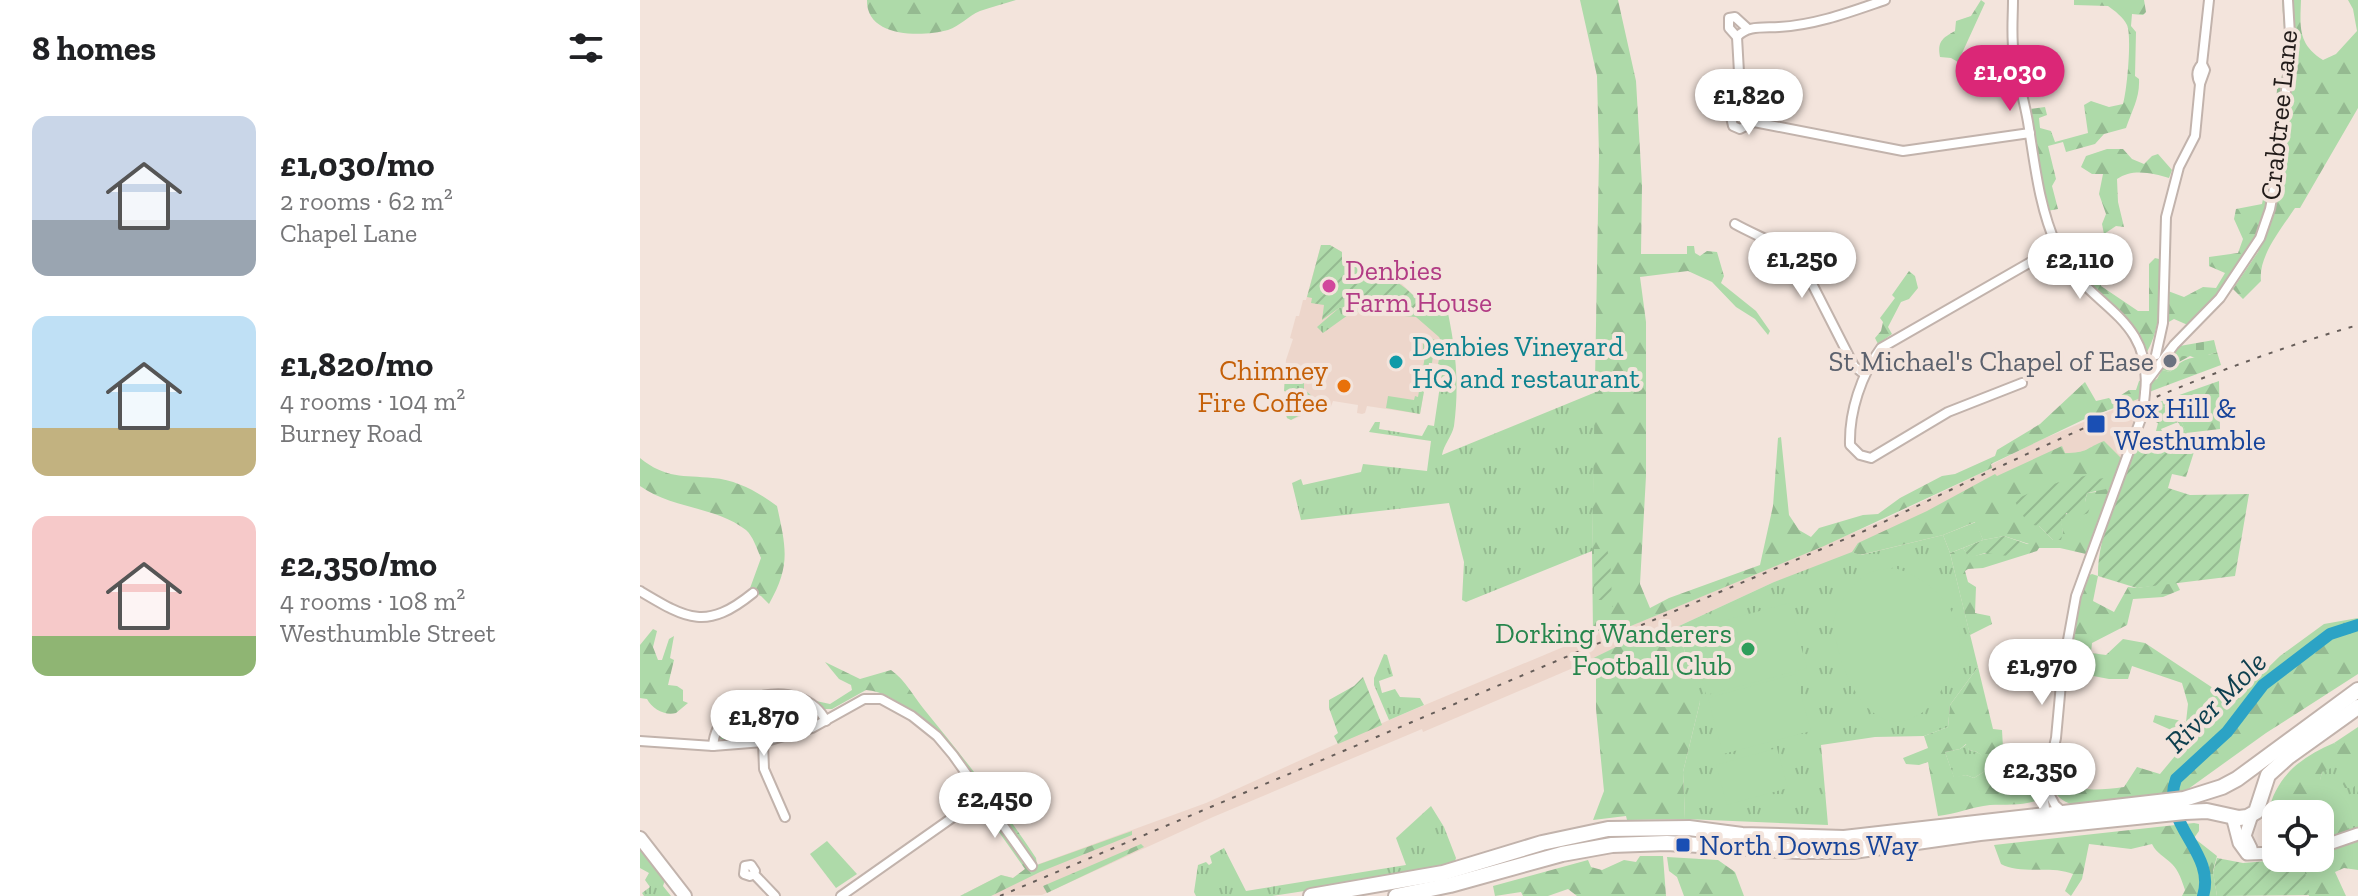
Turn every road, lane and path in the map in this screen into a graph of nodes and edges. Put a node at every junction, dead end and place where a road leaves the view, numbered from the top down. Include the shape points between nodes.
1 (1885, 0) edge
2 (2013, 0) edge
3 (2209, 0) edge
4 (2288, 0) edge
5 (1747, 28) junction
6 (1737, 37) junction
7 (1741, 108) junction
8 (1754, 122) junction
9 (2030, 133) junction
10 (1735, 224) dead end
11 (2057, 247) junction
12 (1864, 374) junction
13 (2147, 377) junction
14 (2022, 383) dead end
15 (640, 591) edge
16 (753, 593) dead end
17 (2358, 690) edge
18 (2358, 707) edge
19 (826, 721) junction
20 (640, 741) edge
21 (763, 742) junction
22 (713, 746) junction
23 (2237, 779) junction
24 (2046, 787) junction
25 (2222, 787) junction
26 (983, 796) junction
27 (2260, 796) junction
28 (2185, 806) junction
29 (2045, 808) junction
30 (2252, 815) junction
31 (2229, 816) junction
32 (785, 817) dead end
33 (2062, 820) junction
34 (2358, 834) edge
35 (640, 838) edge
36 (2334, 842) edge
37 (2261, 854) joint
38 (1032, 866) dead end
39 (754, 874) dead end
40 (685, 896) edge
41 (775, 896) edge
42 (841, 896) edge
43 (1311, 896) edge
44 (1396, 896) edge

1 - 5 street via 1819,22
2 - 9 street via 2014,56
3 - 13 street via 2197,75 2195,136 2175,178 2166,217 2163,323
4 - 13 street, Crabtree Lane via 2291,52 2280,157 2260,238 2220,298
5 - 6 street
5 - 6 street via 1729,18
6 - 7 street
7 - 8 street
7 - 8 street via 1731,117 1733,126 1740,129
8 - 9 street via 1903,151
9 - 11 street via 2040,198
10 - 12 street via 1769,240 1803,266 1854,366
11 - 12 street via 1892,340
11 - 13 street via 2134,334
12 - 14 street via 1850,441 1852,449 1868,458 1948,412
13 - 24 street, bridge via 2143,413 2076,596
15 - 16 street via 702,618 723,614
17 - 23 highway
18 - 27 highway via 2278,765
19 - 21 street
19 - 22 street via 807,699 758,696 722,717
19 - 26 street via 864,699 889,702 934,734
20 - 22 street
21 - 22 street
21 - 32 street via 764,769
23 - 25 highway
23 - 27 highway
24 - 29 street
24 - 33 street
25 - 28 highway
25 - 31 highway via 2222,805
26 - 38 street
26 - 42 street
27 - 30 highway
28 - 31 highway
28 - 33 highway
29 - 33 highway
29 - 43 highway via 2018,818 1833,839 1689,828 1608,829 1443,873
30 - 31 highway
30 - 37 main road via 2246,842
31 - 37 main road via 2243,851
33 - 44 highway via 1853,851 1612,845
34 - 36 main road
35 - 40 main road
39 - 41 street

